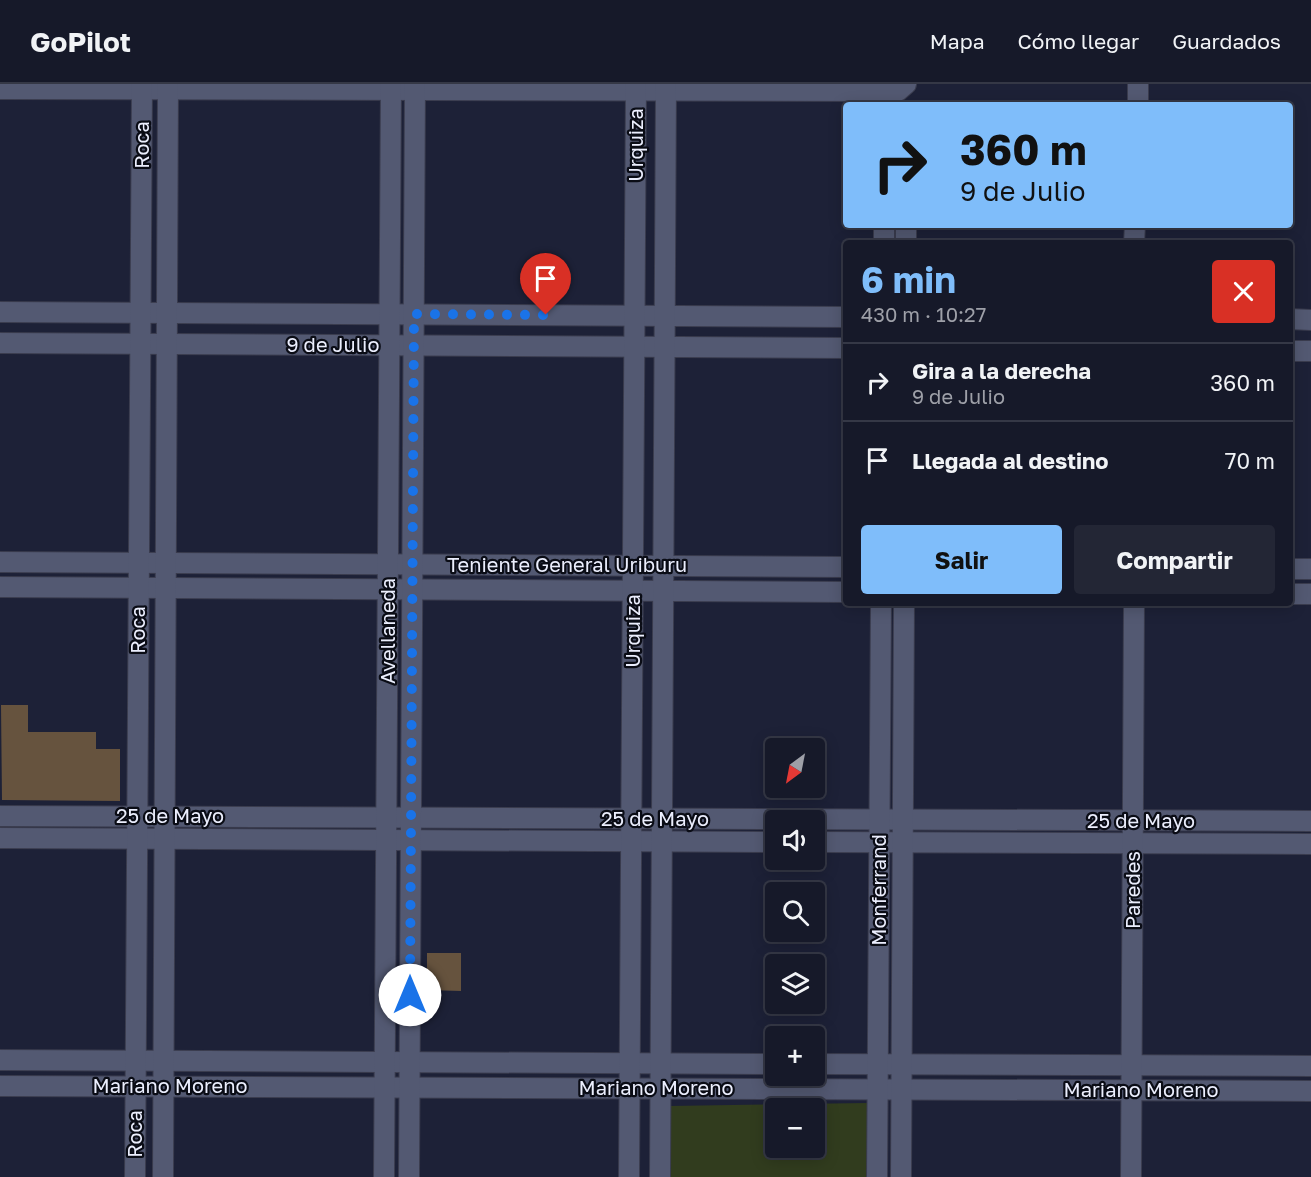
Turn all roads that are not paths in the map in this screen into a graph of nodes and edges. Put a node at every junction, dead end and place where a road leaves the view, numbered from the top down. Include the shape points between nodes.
1 (906, 84) edge
2 (1138, 84) edge
3 (142, 86) edge
4 (168, 86) edge
5 (392, 87) edge
6 (415, 87) edge
7 (636, 87) edge
8 (666, 87) edge
9 (0, 89) edge
10 (884, 93) edge
11 (907, 102) edge
12 (1137, 102) edge
13 (0, 312) edge
14 (140, 313) junction
15 (167, 313) junction
16 (390, 314) junction
17 (414, 314) junction
18 (635, 316) junction
19 (664, 316) junction
20 (843, 317) edge
21 (1293, 320) edge
22 (1311, 320) edge
23 (0, 343) edge
24 (140, 344) junction
25 (167, 344) junction
26 (390, 345) junction
27 (414, 346) junction
28 (634, 347) junction
29 (664, 347) junction
30 (843, 348) edge
31 (1293, 351) edge
32 (1311, 351) edge
33 (0, 561) edge
34 (139, 562) junction
35 (166, 562) junction
36 (388, 564) junction
37 (412, 564) junction
38 (633, 565) junction
39 (663, 565) junction
40 (843, 567) edge
41 (1293, 569) edge
42 (1311, 569) edge
43 (0, 587) edge
44 (139, 588) junction
45 (166, 588) junction
46 (388, 589) junction
47 (412, 589) junction
48 (633, 590) junction
49 (663, 591) junction
50 (843, 592) edge
51 (1293, 594) edge
52 (1311, 594) edge
53 (881, 606) edge
54 (904, 606) edge
55 (1134, 606) edge
56 (0, 816) edge
57 (137, 816) junction
58 (165, 816) junction
59 (387, 818) junction
60 (411, 818) junction
61 (631, 818) junction
62 (662, 819) junction
63 (880, 819) junction
64 (903, 820) junction
65 (1133, 820) junction
66 (1311, 821) edge
67 (0, 838) edge
68 (137, 839) junction
69 (165, 839) junction
70 (387, 840) junction
71 (411, 840) junction
72 (631, 841) junction
73 (662, 841) junction
74 (765, 842) edge
75 (825, 842) edge
76 (880, 842) junction
77 (903, 842) junction
78 (1133, 843) junction
79 (1311, 844) edge
80 (0, 1060) edge
81 (136, 1061) junction
82 (164, 1061) junction
83 (385, 1062) junction
84 (409, 1062) junction
85 (630, 1063) junction
86 (660, 1063) junction
87 (765, 1064) edge
88 (825, 1064) edge
89 (878, 1064) junction
90 (901, 1064) junction
91 (1132, 1065) junction
92 (1311, 1066) edge
93 (0, 1086) edge
94 (135, 1086) junction
95 (164, 1086) junction
96 (385, 1087) junction
97 (409, 1087) junction
98 (629, 1088) junction
99 (660, 1088) junction
100 (878, 1089) junction
101 (901, 1089) junction
102 (1132, 1090) junction
103 (1311, 1090) edge
104 (135, 1177) edge
105 (163, 1177) edge
106 (384, 1177) edge
107 (409, 1177) edge
108 (629, 1177) edge
109 (660, 1177) edge
110 (877, 1177) edge
111 (901, 1177) edge
112 (1131, 1177) edge

1 - 10 street via 898,91
1 - 11 street
2 - 12 street
3 - 4 street
3 - 9 street
3 - 14 street, Roca
4 - 5 street
4 - 15 street, Roca
5 - 6 street
5 - 16 street, Avellaneda
6 - 7 street
6 - 17 street, Avellaneda
7 - 8 street
7 - 18 street, Urquiza
8 - 10 street
8 - 19 street, Urquiza
13 - 14 street, 9 de Julio
14 - 15 street, 9 de Julio
14 - 24 street, Roca
15 - 16 street, 9 de Julio
15 - 25 street, Roca
16 - 17 street, 9 de Julio
16 - 26 street, Avellaneda
17 - 18 street, 9 de Julio
17 - 27 street, Avellaneda
18 - 19 street, 9 de Julio
18 - 28 street, Urquiza
19 - 20 street, 9 de Julio
19 - 29 street, Urquiza
21 - 22 street
23 - 24 street, 9 de Julio
24 - 25 street, 9 de Julio
24 - 34 street, Roca
25 - 26 street, 9 de Julio
25 - 35 street, Roca
26 - 27 street, 9 de Julio
26 - 36 street, Avellaneda
27 - 28 street, 9 de Julio
27 - 37 street, Avellaneda
28 - 29 street, 9 de Julio
28 - 38 street, Urquiza
29 - 30 street, 9 de Julio
29 - 39 street, Urquiza
31 - 32 street
33 - 34 street, Teniente General Uriburu
34 - 35 street, Teniente General Uriburu
34 - 44 street, Roca
35 - 36 street, Teniente General Uriburu
35 - 45 street, Roca
36 - 37 street, Teniente General Uriburu
36 - 46 street, Avellaneda
37 - 38 street, Teniente General Uriburu
37 - 47 street, Avellaneda
38 - 39 street, Teniente General Uriburu
38 - 48 street, Urquiza
39 - 40 street, Teniente General Uriburu
39 - 49 street, Urquiza
41 - 42 street
43 - 44 street, Teniente General Uriburu
44 - 45 street, Teniente General Uriburu
44 - 57 street, Roca
45 - 46 street, Teniente General Uriburu
45 - 58 street, Roca
46 - 47 street, Teniente General Uriburu
46 - 59 street, Avellaneda
47 - 48 street, Teniente General Uriburu
47 - 60 street, Avellaneda
48 - 49 street, Teniente General Uriburu
48 - 61 street, Urquiza
49 - 50 street, Teniente General Uriburu
49 - 62 street, Urquiza
51 - 52 street
53 - 63 street, Monferrand
54 - 64 street, Monferrand
55 - 65 street, Paredes
56 - 57 street, 25 de Mayo
57 - 58 street, 25 de Mayo
57 - 68 street, Roca
58 - 59 street, 25 de Mayo
58 - 69 street, Roca
59 - 60 street, 25 de Mayo
59 - 70 street, Avellaneda
60 - 61 street, 25 de Mayo
60 - 71 street, Avellaneda
61 - 62 street, 25 de Mayo
61 - 72 street, Urquiza
62 - 63 street, 25 de Mayo
62 - 73 street, Urquiza
63 - 64 street, 25 de Mayo
63 - 76 street, Monferrand
64 - 65 street, 25 de Mayo
64 - 77 street, Monferrand
65 - 66 street, 25 de Mayo
65 - 78 street, Paredes
67 - 68 street, 25 de Mayo
68 - 69 street, 25 de Mayo
68 - 81 street, Roca
69 - 70 street, 25 de Mayo
69 - 82 street, Roca
70 - 71 street, 25 de Mayo
70 - 83 street, Avellaneda
71 - 72 street, 25 de Mayo
71 - 84 street, Avellaneda
72 - 73 street, 25 de Mayo
72 - 85 street, Urquiza
73 - 74 street, 25 de Mayo
73 - 86 street, Urquiza
75 - 76 street, 25 de Mayo
76 - 77 street, 25 de Mayo
76 - 89 street, Monferrand
77 - 78 street, 25 de Mayo
77 - 90 street, Monferrand
78 - 79 street, 25 de Mayo
78 - 91 street, Paredes
80 - 81 street, Mariano Moreno
81 - 82 street, Mariano Moreno
81 - 94 street, Roca
82 - 83 street, Mariano Moreno
82 - 95 street, Roca
83 - 84 street, Mariano Moreno
83 - 96 street, Avellaneda
84 - 85 street, Mariano Moreno
84 - 97 street, Avellaneda
85 - 86 street, Mariano Moreno
85 - 98 street, Urquiza
86 - 87 street, Mariano Moreno
86 - 99 street, Urquiza
88 - 89 street, Mariano Moreno
89 - 90 street, Mariano Moreno
89 - 100 street, Monferrand
90 - 91 street, Mariano Moreno
90 - 101 street, Monferrand
91 - 92 street, Mariano Moreno
91 - 102 street, Paredes
93 - 94 street, Mariano Moreno
94 - 95 street, Mariano Moreno
94 - 104 street, Roca
95 - 96 street, Mariano Moreno
95 - 105 street, Roca
96 - 97 street, Mariano Moreno
96 - 106 street, Avellaneda
97 - 98 street, Mariano Moreno
97 - 107 street, Avellaneda
98 - 99 street, Mariano Moreno
98 - 108 street, Urquiza
99 - 100 street, Mariano Moreno
99 - 109 street, Urquiza
100 - 101 street, Mariano Moreno
100 - 110 street, Monferrand
101 - 102 street, Mariano Moreno
101 - 111 street, Monferrand
102 - 103 street, Mariano Moreno
102 - 112 street, Paredes

